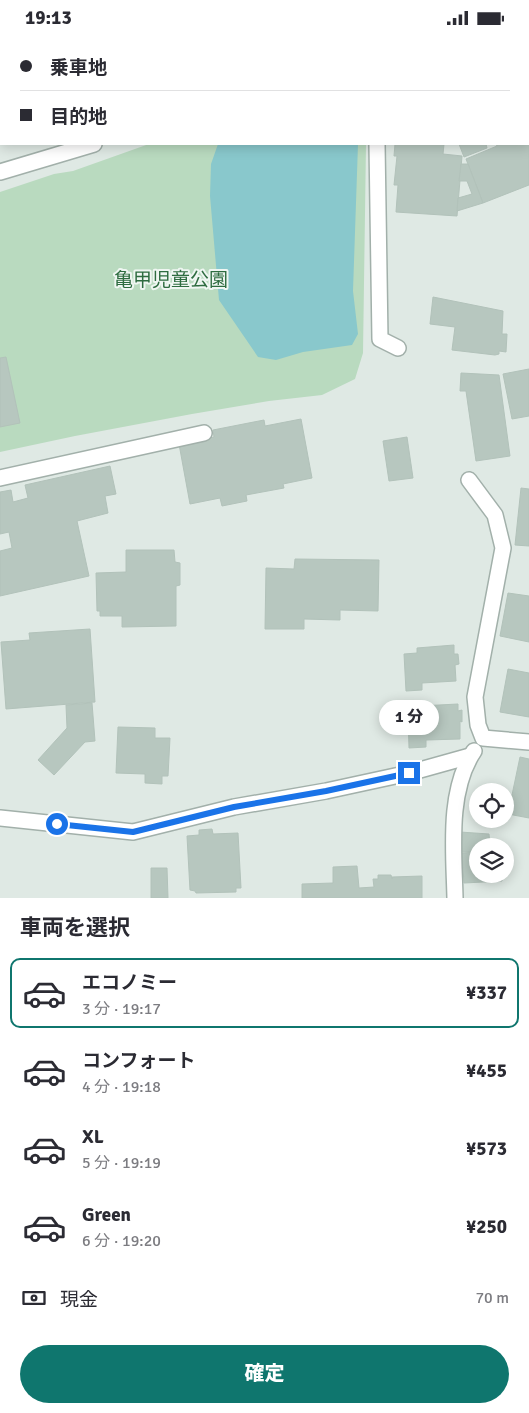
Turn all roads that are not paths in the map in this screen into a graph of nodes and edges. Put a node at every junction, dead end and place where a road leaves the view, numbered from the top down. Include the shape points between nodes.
1 (91, 145) edge
2 (377, 145) edge
3 (0, 172) edge
4 (398, 348) dead end
5 (204, 433) dead end
6 (0, 478) edge
7 (469, 479) dead end
8 (483, 738) junction
9 (529, 742) edge
10 (470, 756) junction
11 (0, 817) edge
12 (455, 898) edge

1 - 3 street
2 - 4 street via 380,339
5 - 6 street
7 - 8 street via 495,515 503,548 475,697
8 - 9 street
8 - 10 street
10 - 11 street via 409,773 234,807 133,832
10 - 12 street via 461,774 453,828

